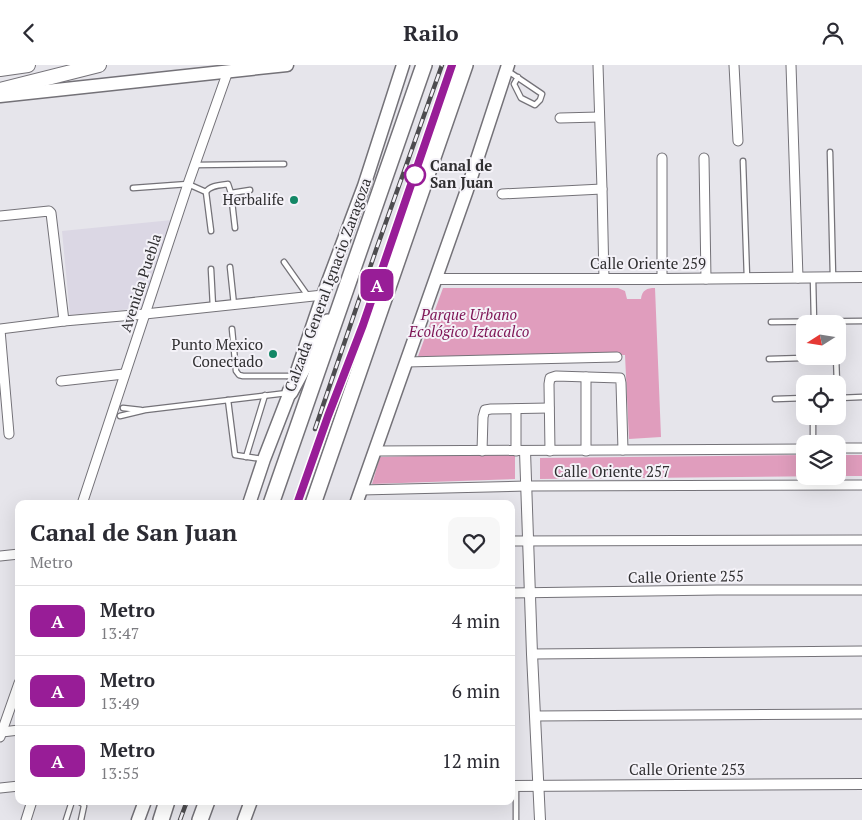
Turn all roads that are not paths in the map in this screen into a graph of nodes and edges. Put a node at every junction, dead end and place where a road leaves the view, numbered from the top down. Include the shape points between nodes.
1 (28, 65) edge
2 (99, 65) edge
3 (287, 65) edge
4 (403, 65) edge
5 (424, 65) edge
6 (465, 65) edge
7 (598, 65) edge
8 (734, 65) edge
9 (791, 65) edge
10 (507, 67) edge
11 (0, 69) edge
12 (228, 71) junction
13 (518, 77) junction
14 (0, 90) edge
15 (0, 96) edge
16 (599, 117) junction
17 (560, 118) dead end
18 (738, 141) dead end
19 (830, 152) dead end
20 (662, 158) dead end
21 (704, 158) dead end
22 (743, 161) dead end
23 (284, 164) dead end
24 (195, 165) junction
25 (188, 184) junction
26 (133, 188) dead end
27 (602, 189) junction
28 (250, 190) dead end
29 (206, 192) junction
30 (231, 193) junction
31 (502, 194) dead end
32 (0, 216) edge
33 (235, 228) dead end
34 (212, 231) dead end
35 (284, 261) dead end
36 (230, 267) dead end
37 (211, 269) dead end
38 (834, 277) junction
39 (862, 277) edge
40 (746, 278) junction
41 (798, 278) junction
42 (813, 278) junction
43 (435, 279) junction
44 (604, 279) junction
45 (662, 279) junction
46 (706, 279) junction
47 (323, 295) junction
48 (309, 297) junction
49 (234, 305) junction
50 (341, 305) junction
51 (213, 307) junction
52 (145, 314) junction
53 (814, 315) edge
54 (64, 321) junction
55 (862, 321) edge
56 (771, 322) dead end
57 (796, 322) edge
58 (846, 322) edge
59 (0, 329) edge
60 (232, 329) dead end
61 (616, 357) dead end
62 (796, 358) edge
63 (769, 359) dead end
64 (406, 362) junction
65 (124, 374) junction
66 (294, 376) junction
67 (586, 377) junction
68 (61, 381) dead end
69 (290, 392) junction
70 (265, 395) junction
71 (862, 397) edge
72 (796, 398) edge
73 (846, 398) edge
74 (775, 399) dead end
75 (228, 400) junction
76 (123, 408) dead end
77 (549, 408) junction
78 (516, 409) junction
79 (145, 410) junction
80 (120, 416) dead end
81 (9, 434) dead end
82 (846, 448) edge
83 (862, 448) edge
84 (796, 449) edge
85 (623, 450) junction
86 (375, 451) junction
87 (482, 451) junction
88 (520, 451) junction
89 (550, 451) junction
90 (586, 451) junction
91 (246, 457) junction
92 (264, 459) junction
93 (862, 485) edge
94 (526, 486) junction
95 (361, 490) junction
96 (83, 500) edge
97 (250, 500) edge
98 (272, 500) edge
99 (314, 500) edge
100 (357, 500) edge
101 (862, 540) edge
102 (515, 541) edge
103 (528, 541) junction
104 (15, 554) edge
105 (0, 556) edge
106 (862, 590) edge
107 (515, 593) edge
108 (529, 593) junction
109 (862, 651) edge
110 (532, 654) junction
111 (15, 695) edge
112 (862, 714) edge
113 (535, 716) junction
114 (15, 731) edge
115 (1, 735) edge
116 (862, 784) edge
117 (15, 786) edge
118 (515, 786) edge
119 (539, 786) junction
120 (0, 788) edge
121 (515, 803) edge
122 (31, 805) edge
123 (71, 805) edge
124 (84, 805) edge
125 (144, 805) edge
126 (166, 805) edge
127 (206, 805) edge
128 (208, 805) edge
129 (250, 805) edge
130 (26, 820) edge
131 (66, 820) edge
132 (82, 820) edge
133 (138, 820) edge
134 (160, 820) edge
135 (200, 820) edge
136 (210, 820) edge
137 (244, 820) edge
138 (516, 820) edge
139 (540, 820) edge

1 - 11 main road
2 - 14 main road
3 - 12 main road
4 - 47 main road, Calzada General Ignacio Zaragoza via 364,185
5 - 50 highway, Calzada General Ignacio Zaragoza
6 - 99 highway
7 - 16 street
8 - 18 street
9 - 41 street
10 - 13 lane
10 - 43 main road
12 - 15 main road
12 - 24 street, Avenida Puebla
13 - 13 lane via 542,94 535,105 521,98 514,84
16 - 17 street
16 - 27 street
19 - 38 lane
20 - 45 street
21 - 46 street
22 - 40 lane
23 - 24 lane
24 - 25 street, Avenida Puebla
25 - 26 lane
25 - 29 lane
25 - 52 street, Avenida Puebla
27 - 31 street
27 - 44 street
28 - 30 lane
29 - 30 lane via 208,188 228,184
29 - 34 lane
30 - 33 lane
32 - 54 street via 51,213
35 - 48 lane
36 - 49 lane
37 - 51 lane
38 - 39 street, Calle Oriente 259
38 - 42 street, Calle Oriente 259
40 - 41 street, Calle Oriente 259
40 - 46 street, Calle Oriente 259
41 - 42 street, Calle Oriente 259
42 - 53 lane
43 - 44 street, Calle Oriente 259
43 - 64 main road
44 - 45 street, Calle Oriente 259
45 - 46 street, Calle Oriente 259
47 - 48 street
47 - 66 main road, Calzada General Ignacio Zaragoza
48 - 49 street
49 - 51 street
50 - 69 highway via 328,322
50 - 98 highway, Calzada General Ignacio Zaragoza
51 - 52 street
52 - 54 street
52 - 65 street, Avenida Puebla
54 - 59 street
55 - 58 lane
56 - 57 lane
59 - 81 street
60 - 66 lane via 239,375
61 - 64 street
62 - 63 lane
64 - 86 main road
65 - 68 street
65 - 96 street, Avenida Puebla
66 - 69 main road, Calzada General Ignacio Zaragoza
67 - 77 street via 550,378
67 - 85 street via 620,378
67 - 90 street
69 - 70 lane
69 - 92 main road, Calzada General Ignacio Zaragoza
70 - 75 lane
70 - 91 lane
71 - 73 lane
72 - 74 lane
75 - 79 lane
75 - 91 lane via 235,455
76 - 79 lane
77 - 78 street
77 - 89 street
78 - 87 street via 485,410
78 - 88 street
79 - 80 lane
82 - 83 street
84 - 85 street, Calle Oriente 257
85 - 90 street, Calle Oriente 257
86 - 87 street, Calle Oriente 257
86 - 95 main road
87 - 88 street, Calle Oriente 257
88 - 89 street, Calle Oriente 257
88 - 94 street
89 - 90 street, Calle Oriente 257
91 - 92 lane
92 - 97 main road, Calzada General Ignacio Zaragoza
93 - 94 street, Calle Oriente 257
94 - 95 street, Calle Oriente 257
94 - 103 street
95 - 100 main road
101 - 103 street
102 - 103 street
103 - 108 street
104 - 105 street
106 - 108 street, Calle Oriente 255
107 - 108 street, Calle Oriente 255
108 - 110 street
109 - 110 street
110 - 113 street
111 - 115 street
112 - 113 street
113 - 119 street
114 - 115 street
116 - 119 street, Calle Oriente 253
117 - 120 street
118 - 119 street, Calle Oriente 253
119 - 139 street
121 - 138 lane
122 - 130 street
123 - 131 lane
124 - 132 lane
125 - 133 main road
126 - 134 highway
127 - 135 highway
128 - 136 highway
129 - 137 main road

